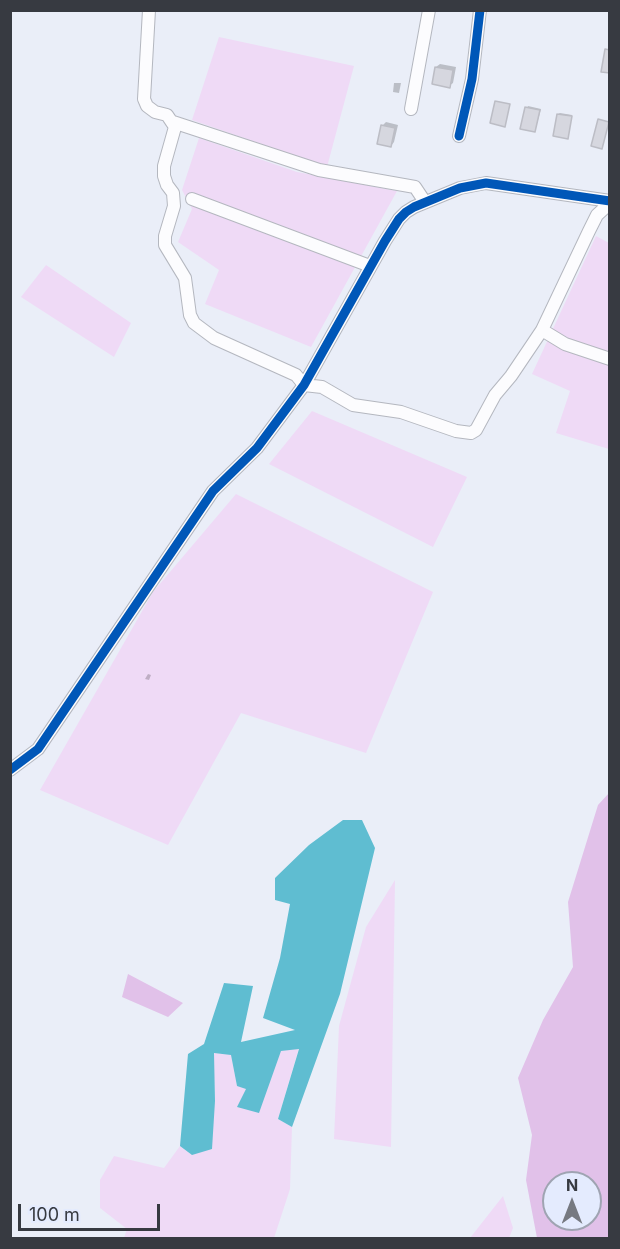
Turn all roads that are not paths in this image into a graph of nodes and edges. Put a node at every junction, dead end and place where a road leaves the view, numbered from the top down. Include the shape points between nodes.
1 (149, 10) edge
2 (429, 10) edge
3 (480, 10) edge
4 (411, 109) dead end
5 (173, 122) junction
6 (459, 136) dead end
7 (192, 199) dead end
8 (424, 202) junction
9 (609, 202) edge
10 (370, 266) junction
11 (542, 330) junction
12 (609, 359) edge
13 (304, 385) junction
14 (10, 770) edge

1 - 5 street via 144,99 147,106
2 - 4 street
3 - 6 street via 472,79
5 - 8 street via 319,170 415,187
5 - 13 street via 164,176 173,193 174,206 165,245 185,278 190,315 194,323 214,338 296,375
7 - 10 street
8 - 9 street via 486,183
8 - 10 street via 399,219
9 - 11 street via 597,215
10 - 13 street
11 - 12 street via 565,344
11 - 13 street via 471,433 401,412 353,405 322,387
13 - 14 street via 257,448 213,491 38,749

